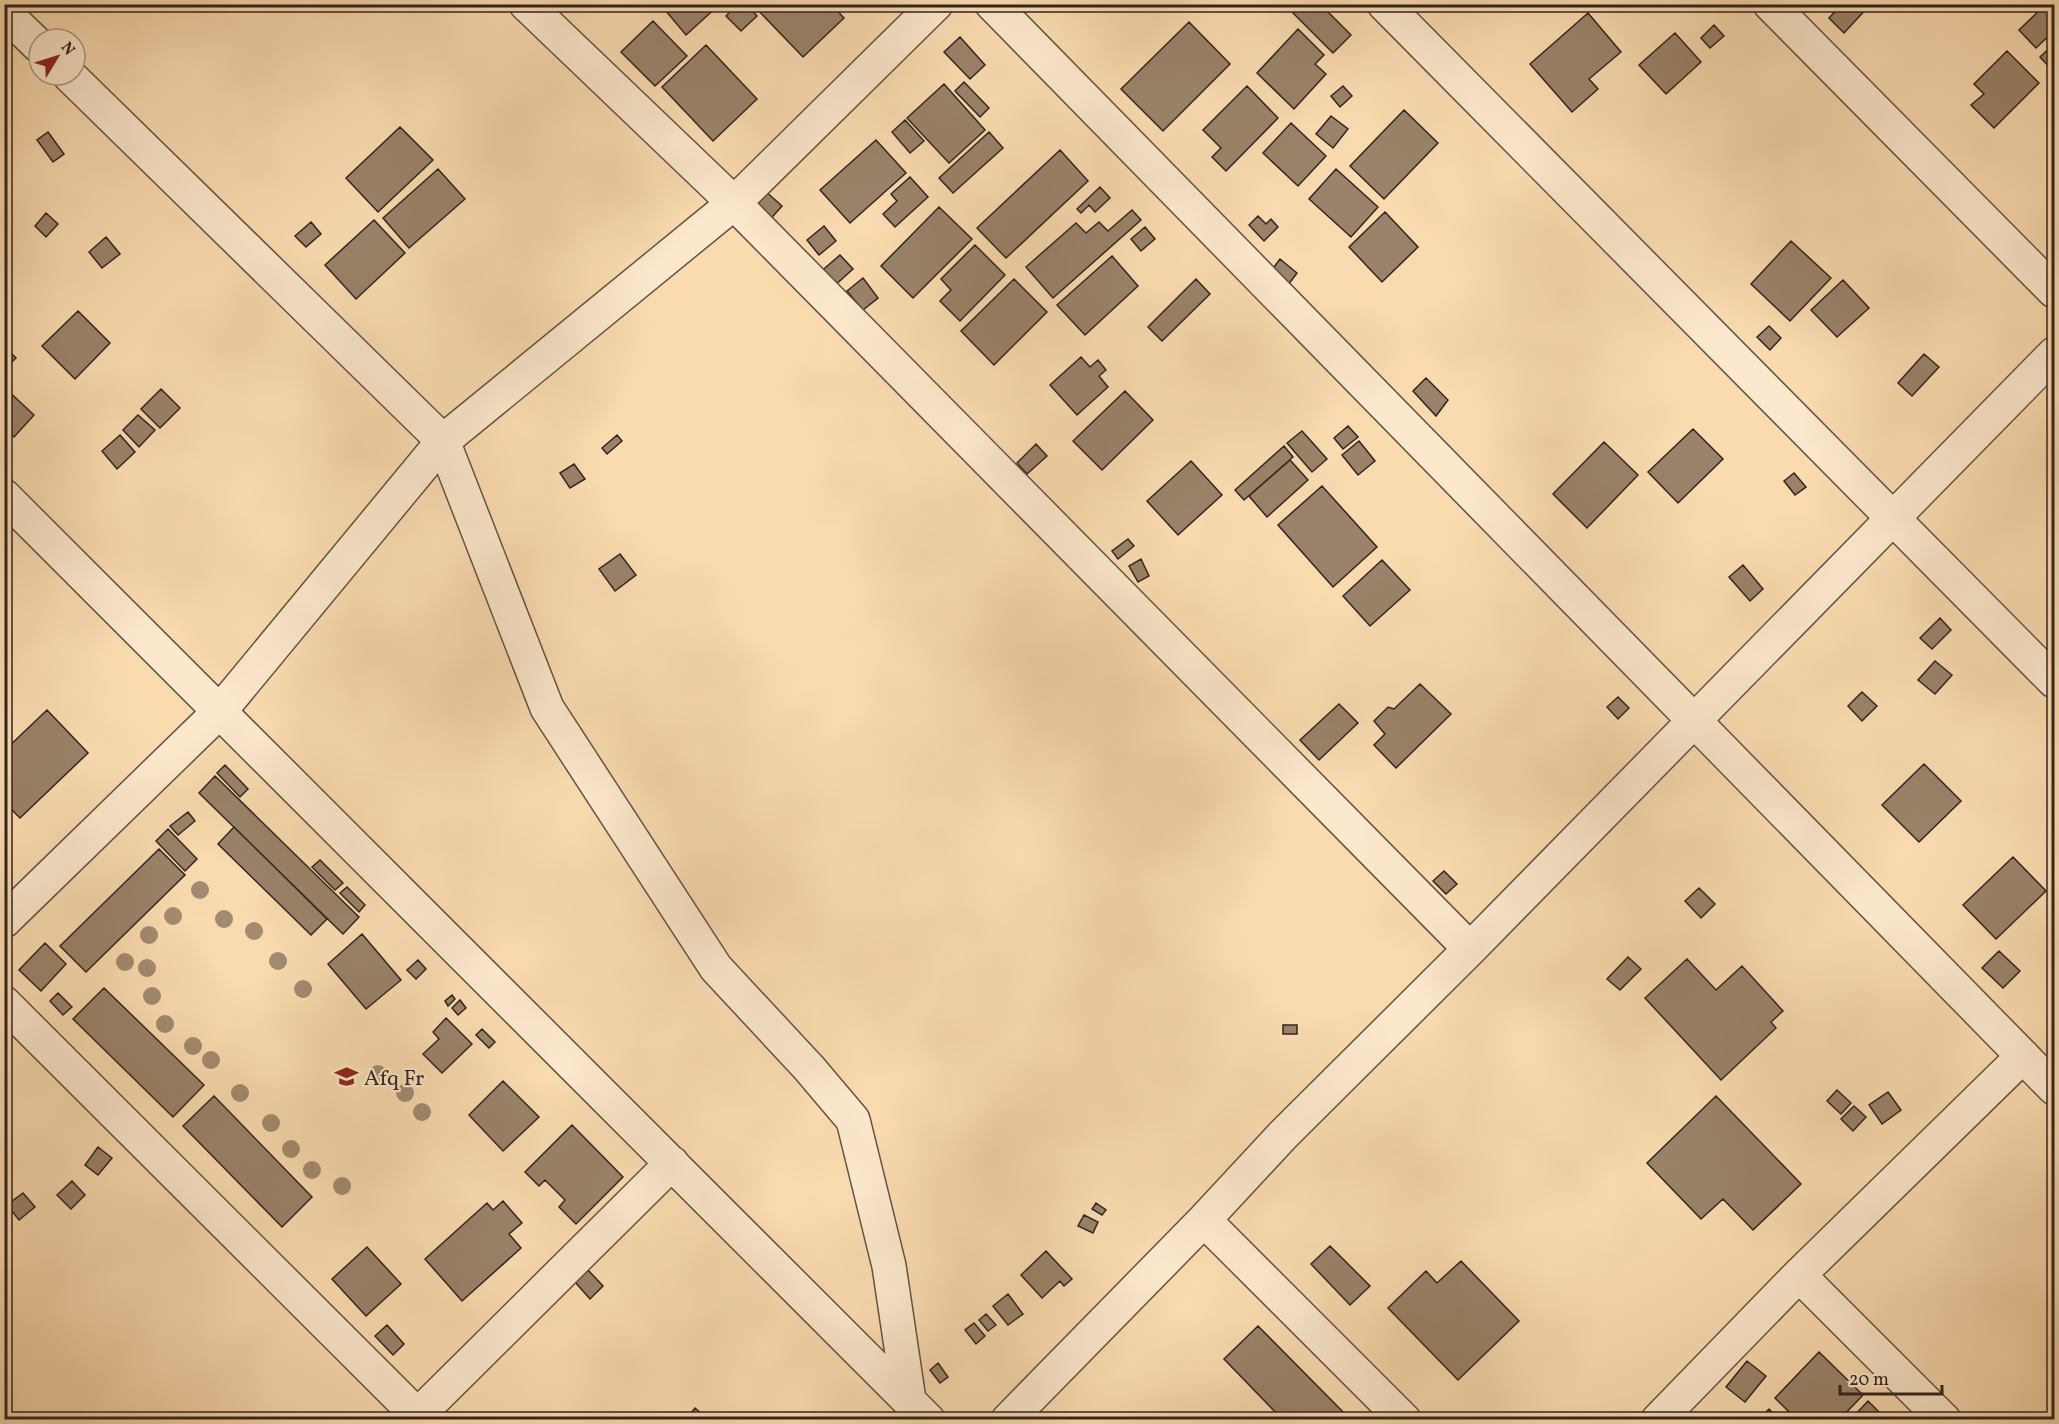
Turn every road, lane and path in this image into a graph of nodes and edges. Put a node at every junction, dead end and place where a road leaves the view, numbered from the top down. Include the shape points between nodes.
1 (526, 4) edge
2 (936, 4) edge
3 (992, 4) edge
4 (1384, 4) edge
5 (1770, 4) edge
6 (4, 12) edge
7 (27, 34) edge
8 (81, 87) edge
9 (734, 203) junction
10 (2055, 291) edge
11 (2055, 354) edge
12 (443, 441) junction
13 (4, 496) edge
14 (1893, 518) junction
15 (2055, 681) edge
16 (220, 711) junction
17 (1694, 720) junction
18 (4, 921) edge
19 (1470, 949) junction
20 (4, 1003) edge
21 (2023, 1056) junction
22 (2055, 1088) edge
23 (672, 1163) junction
24 (1204, 1220) junction
25 (1800, 1275) junction
26 (919, 1410) edge
27 (415, 1417) edge
28 (1008, 1419) edge
29 (1404, 1419) edge
30 (1658, 1419) edge
31 (1944, 1419) edge

1 - 9 street
2 - 9 street
3 - 17 street
4 - 14 street
5 - 10 street
6 - 7 street
8 - 12 street
9 - 12 street
9 - 19 street
11 - 14 street
12 - 16 street
12 - 26 street via 547,708 716,968 853,1120
13 - 16 street
14 - 15 street
14 - 17 street
16 - 18 street
16 - 23 street
17 - 19 street
17 - 21 street
19 - 24 street via 1283,1135
20 - 27 street
21 - 22 street
21 - 25 street
23 - 26 street
23 - 27 street
24 - 28 street
24 - 29 street
25 - 30 street
25 - 31 street

